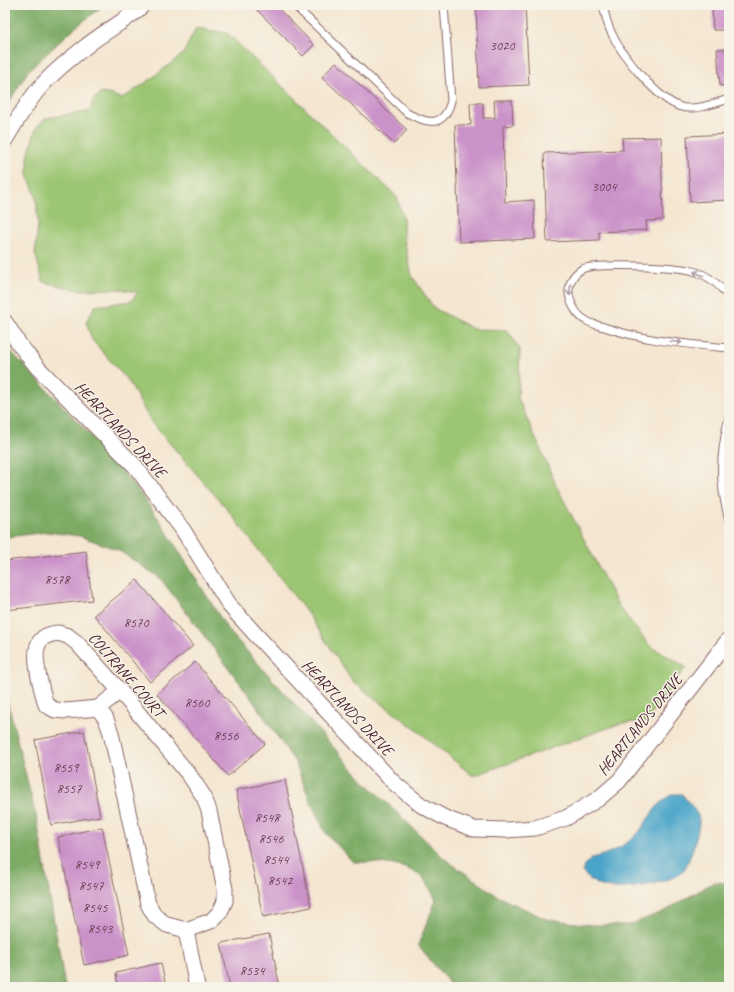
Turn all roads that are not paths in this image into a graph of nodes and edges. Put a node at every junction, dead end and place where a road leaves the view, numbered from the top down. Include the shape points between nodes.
1 (143, 5) edge
2 (294, 5) edge
3 (444, 5) edge
4 (603, 5) edge
5 (729, 99) edge
6 (5, 140) edge
7 (729, 298) edge
8 (5, 322) edge
9 (729, 348) edge
10 (729, 416) edge
11 (729, 520) edge
12 (729, 639) edge
13 (120, 691) junction
14 (98, 708) junction
15 (186, 930) junction
16 (197, 987) edge

1 - 6 street via 130,17 84,47 59,69 37,91
2 - 3 lane via 407,113 432,122 442,119 451,101
4 - 5 lane via 612,35 656,92 681,107 700,107
7 -> 9 lane via 722,287 708,278 694,271 675,268 596,266 583,269 573,276 569,288 570,302 587,322 664,341
8 - 12 street, HEARTLANDS DRIVE via 38,368 135,466 183,530 230,606 394,783 421,805 445,818 474,829 535,828 566,818 598,799 618,781 641,754
10 - 11 lane via 722,454 721,479
13 - 14 street
13 - 14 street, COLTRANE COURT via 68,636 58,633 48,635 40,641 36,656 46,705 55,710 66,711
13 - 15 street, COLTRANE COURT via 190,776 204,797 209,811 225,889 225,901 220,912 211,921
14 - 15 street via 111,732 148,904 155,916 167,926
15 - 16 street

